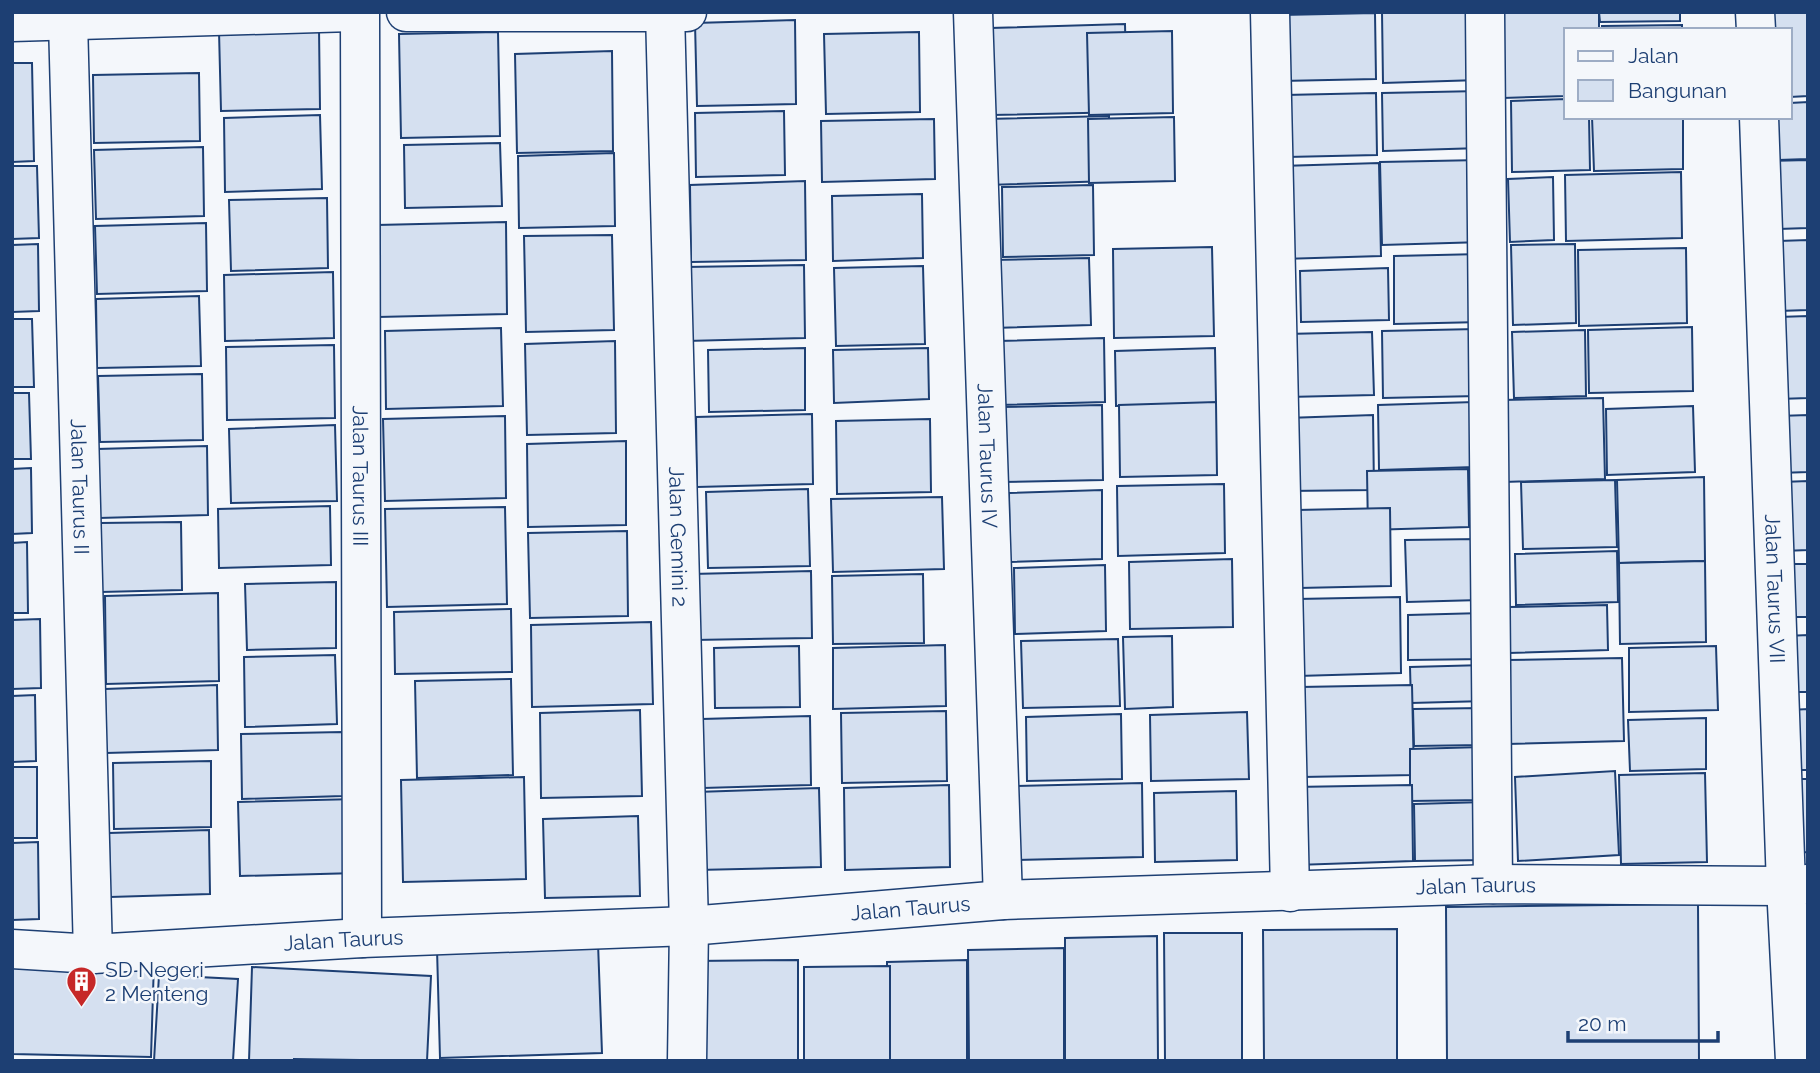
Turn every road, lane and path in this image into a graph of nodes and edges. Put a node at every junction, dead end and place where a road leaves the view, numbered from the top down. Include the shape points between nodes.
1 (352, 12) edge
2 (360, 12) edge
3 (406, 12) edge
4 (973, 12) edge
5 (1270, 12) edge
6 (1485, 12) edge
7 (673, 13) edge
8 (68, 21) junction
9 (12, 22) edge
10 (1759, 119) edge
11 (1493, 884) junction
12 (1797, 885) edge
13 (1290, 892) junction
14 (1003, 900) junction
15 (689, 926) junction
16 (362, 938) junction
17 (12, 950) edge
18 (93, 954) junction
19 (687, 1061) edge
20 (1796, 1061) edge

1 - 8 street
2 - 16 street, Jalan Taurus III
3 - 7 street
4 - 14 street, Jalan Taurus IV
5 - 13 street
6 - 11 street
7 - 15 street, Jalan Gemini 2
8 - 9 street
8 - 18 street, Jalan Taurus II
10 - 12 street, Jalan Taurus VII
11 - 12 street, Jalan Taurus
11 - 13 street, Jalan Taurus
12 - 20 street, Jalan Taurus VII
13 - 14 street, Jalan Taurus
14 - 15 street, Jalan Taurus
15 - 16 street, Jalan Taurus
15 - 19 street, Jalan Gemini 2
16 - 18 street, Jalan Taurus
17 - 18 street, Jalan Taurus

